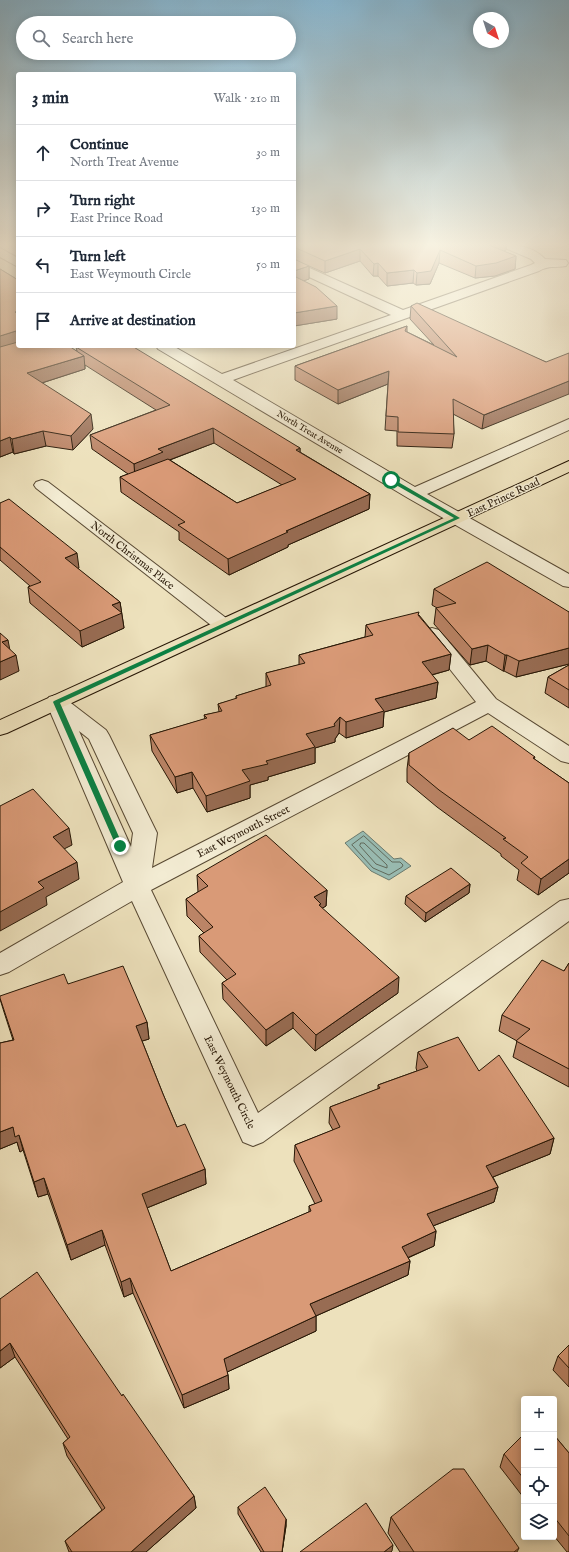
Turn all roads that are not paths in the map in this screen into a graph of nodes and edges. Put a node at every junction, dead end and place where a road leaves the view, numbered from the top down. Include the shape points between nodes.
1 (395, 317) edge
2 (167, 348) edge
3 (221, 379) junction
4 (569, 424) edge
5 (569, 466) edge
6 (42, 485) dead end
7 (414, 494) junction
8 (457, 518) junction
9 (569, 582) edge
10 (223, 626) junction
11 (428, 630) edge
12 (56, 702) junction
13 (489, 704) junction
14 (0, 728) edge
15 (569, 756) edge
16 (137, 886) junction
17 (569, 908) edge
18 (0, 965) edge

1 - 3 street
2 - 3 street, North Treat Avenue
3 - 7 street, North Treat Avenue
4 - 7 street
5 - 8 main road, East Prince Road
6 - 10 street, North Christmas Place
7 - 8 street, North Treat Avenue
8 - 9 street, North Treat Avenue
8 - 10 main road, East Prince Road
10 - 12 main road, East Prince Road
11 - 13 street
12 - 14 main road, East Prince Road
12 - 16 street, East Weymouth Circle
13 - 15 street
13 - 16 street, East Weymouth Street
16 - 17 street, East Weymouth Circle via 252,1133
16 - 18 street, East Weymouth Street

